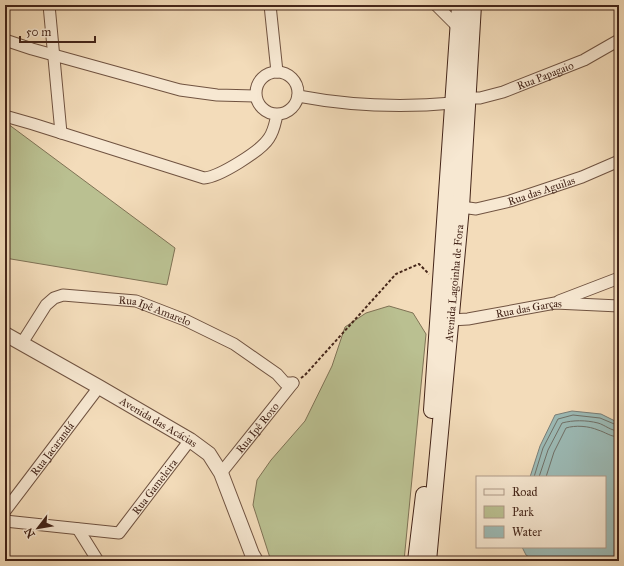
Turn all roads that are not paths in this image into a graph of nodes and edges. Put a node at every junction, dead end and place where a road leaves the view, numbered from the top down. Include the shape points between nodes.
1 (49, 5) edge
2 (270, 5) edge
3 (436, 5) edge
4 (460, 5) edge
5 (473, 5) edge
6 (459, 28) junction
7 (5, 40) edge
8 (619, 40) edge
9 (54, 56) junction
10 (276, 72) junction
11 (256, 96) junction
12 (298, 96) junction
13 (460, 100) junction
14 (277, 115) junction
15 (5, 116) edge
16 (61, 133) junction
17 (619, 161) edge
18 (461, 207) junction
19 (619, 278) edge
20 (555, 303) junction
21 (619, 306) edge
22 (445, 319) junction
23 (5, 334) edge
24 (22, 343) junction
25 (293, 383) joint
26 (99, 387) junction
27 (190, 440) junction
28 (221, 472) junction
29 (5, 511) edge
30 (5, 521) edge
31 (78, 529) junction
32 (98, 561) edge
33 (256, 561) edge
34 (416, 561) edge
35 (428, 561) edge

1 - 9 street
2 - 10 street
3 - 6 street
4 - 6 main road, Avenida Lagoinha de Fora
5 - 13 main road, Avenida Lagoinha de Fora
6 - 13 main road, Avenida Lagoinha de Fora
7 - 9 street
8 - 13 street, Rua Papagaio via 584,60 503,92
9 - 11 street via 180,90 217,95
9 - 16 street
10 - 11 street via 262,78 257,86
10 - 12 street via 294,81
11 - 14 street via 259,106
12 - 13 street, Rua Papagaio via 341,103 399,107
12 - 14 street via 291,109
13 - 18 main road, Avenida Lagoinha de Fora
13 - 22 main road, Avenida Lagoinha de Fora via 441,284
14 - 16 street via 272,133 262,147 209,178 200,178
15 - 16 street
17 - 18 street, Rua das Aguilas via 582,177 510,201 476,209
18 - 22 main road, Avenida Lagoinha de Fora
19 - 20 street
20 - 21 street, Rua das Garças
20 - 22 street, Rua das Garças via 468,319
22 - 34 main road, Avenida Lagoinha de Fora
22 - 35 main road, Avenida Lagoinha de Fora
23 - 24 street, Avenida das Acácias
24 - 25 street, Rua Ipê Amarelo via 46,305 54,298 63,295 136,301 185,320 234,344 277,374 285,383
24 - 26 street, Avenida das Acácias
25 - 28 street, Rua Ipê Roxo
26 - 27 street, Avenida das Acácias
26 - 29 street, Rua Jacarandá
27 - 28 street, Avenida das Acácias via 209,454
27 - 31 street, Rua Gameleira via 119,533
28 - 33 street, Avenida das Acácias
30 - 31 street
31 - 32 street

